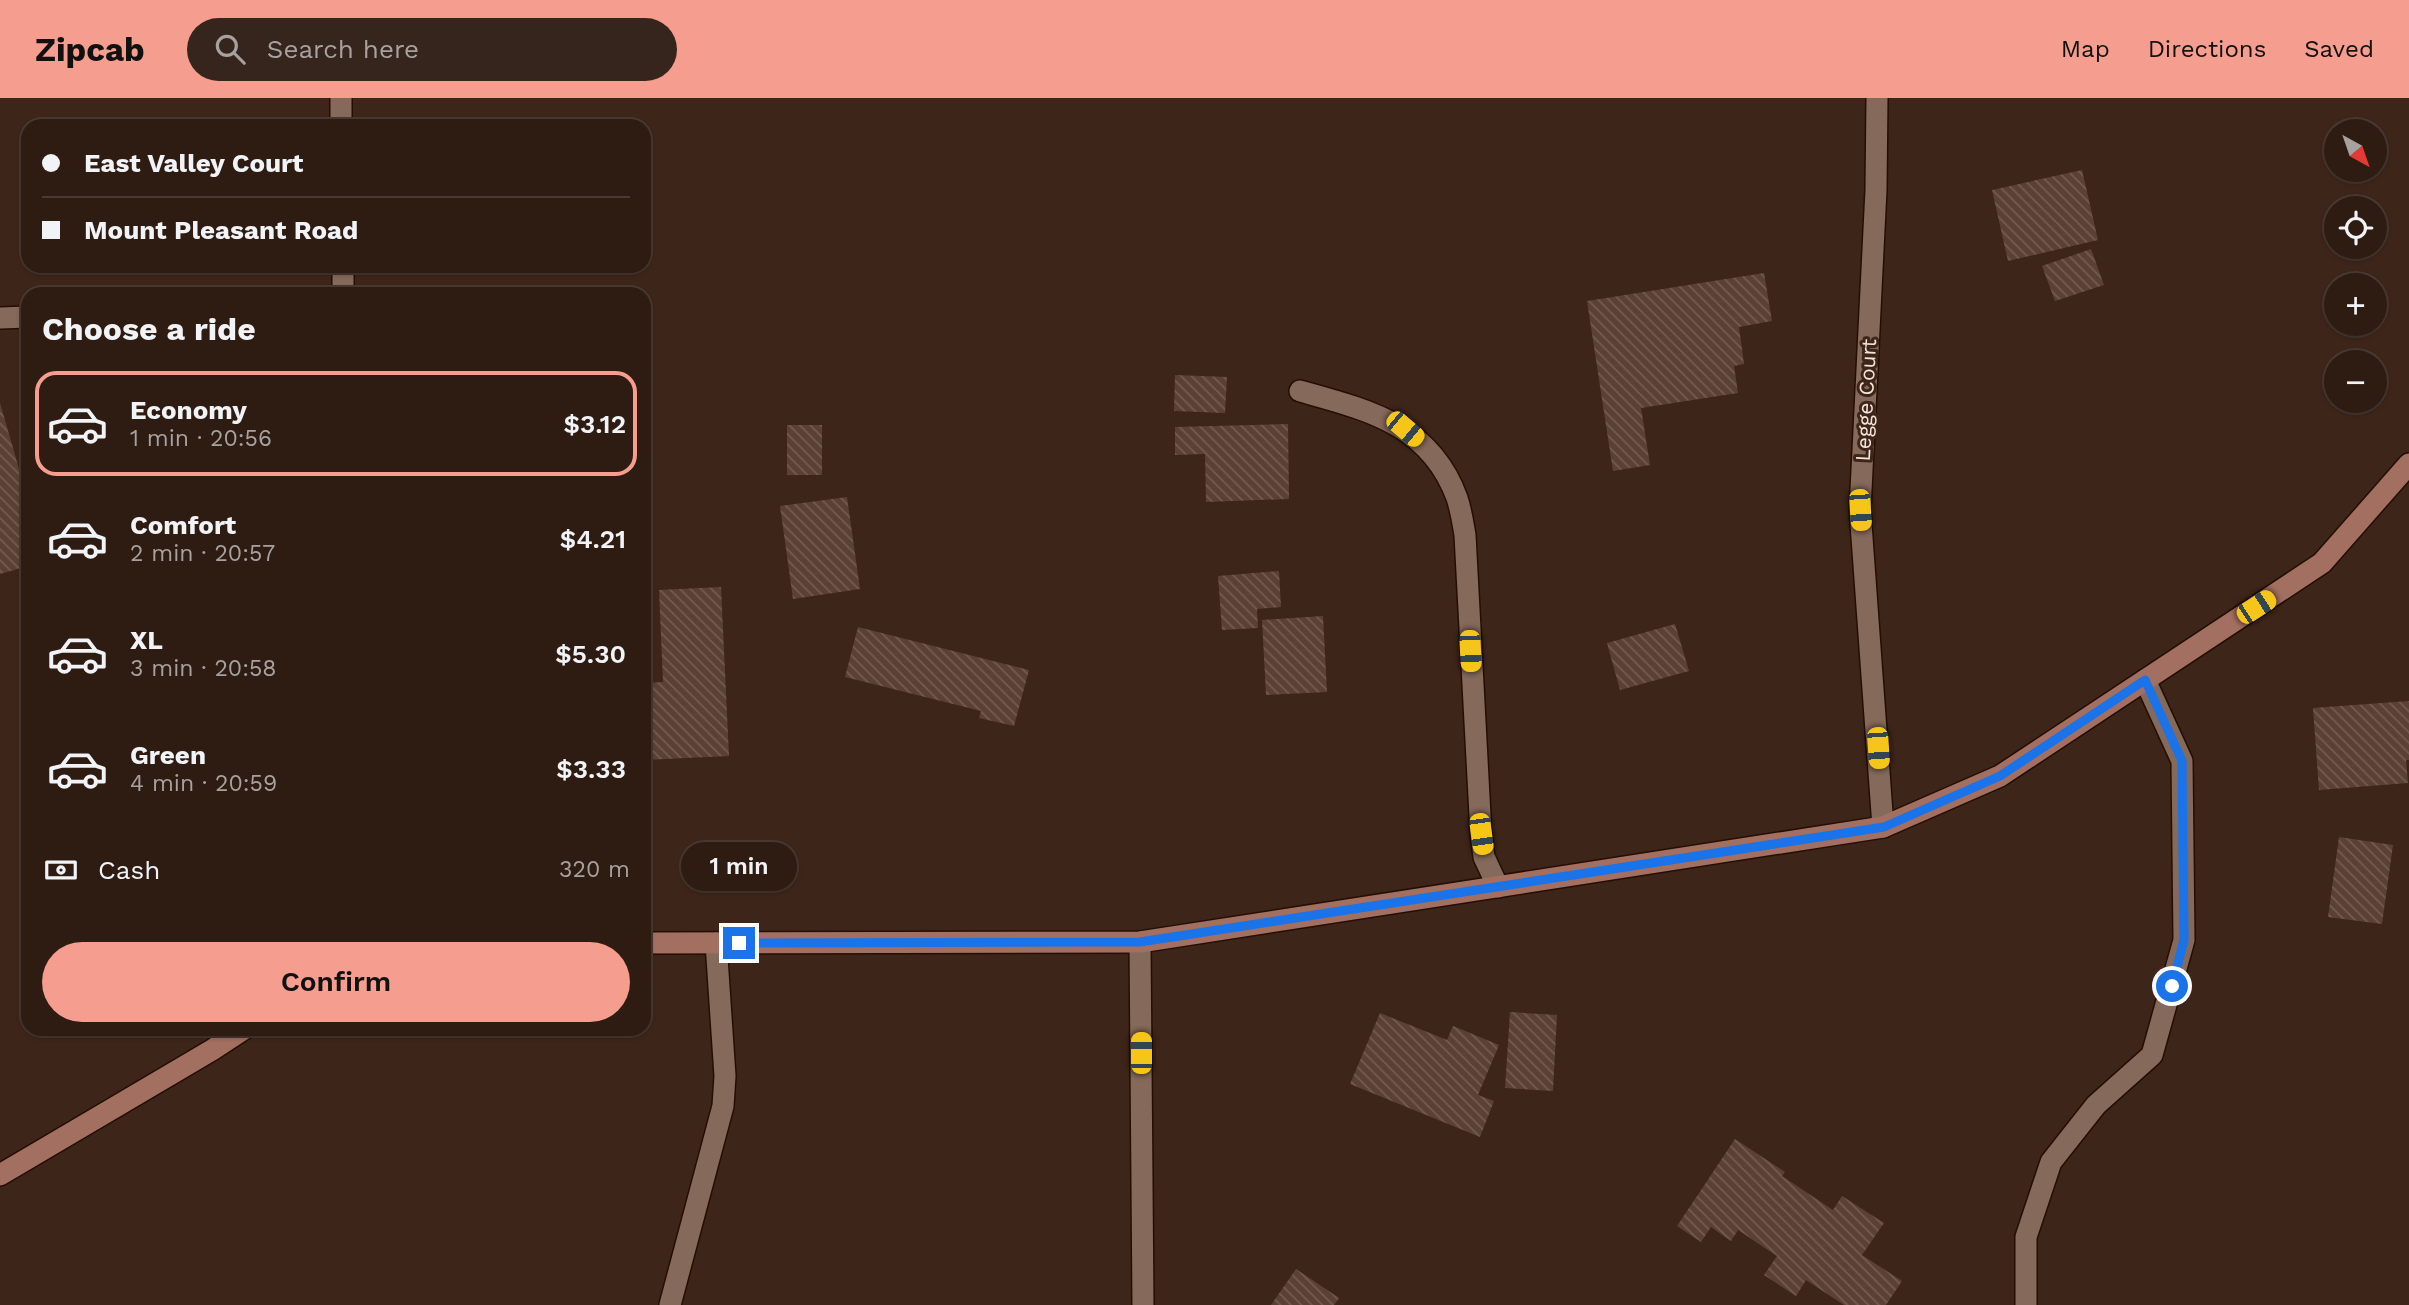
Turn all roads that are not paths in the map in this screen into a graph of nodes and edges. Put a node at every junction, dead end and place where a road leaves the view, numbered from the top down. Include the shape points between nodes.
1 (341, 98) edge
2 (1877, 98) edge
3 (341, 119) edge
4 (21, 317) edge
5 (0, 318) edge
6 (1300, 391) dead end
7 (2409, 464) edge
8 (2145, 680) junction
9 (1884, 827) junction
10 (1498, 887) junction
11 (1140, 942) junction
12 (651, 943) edge
13 (716, 943) junction
14 (233, 1036) edge
15 (0, 1175) edge
16 (670, 1305) edge
17 (1143, 1305) edge
18 (2026, 1305) edge

1 - 3 street
2 - 9 street, Legge Court via 1860,510
4 - 5 street
6 - 10 street via 1369,411 1405,429 1445,472 1457,499 1465,535 1481,834 1484,857
7 - 8 street via 2322,563
8 - 9 street via 2000,776
8 - 18 street via 2182,761 2184,940 2152,1055 2096,1105 2051,1162 2026,1237
9 - 10 street
10 - 11 street
11 - 13 street
11 - 17 street
12 - 13 street
13 - 16 street via 723,1106
14 - 15 street

